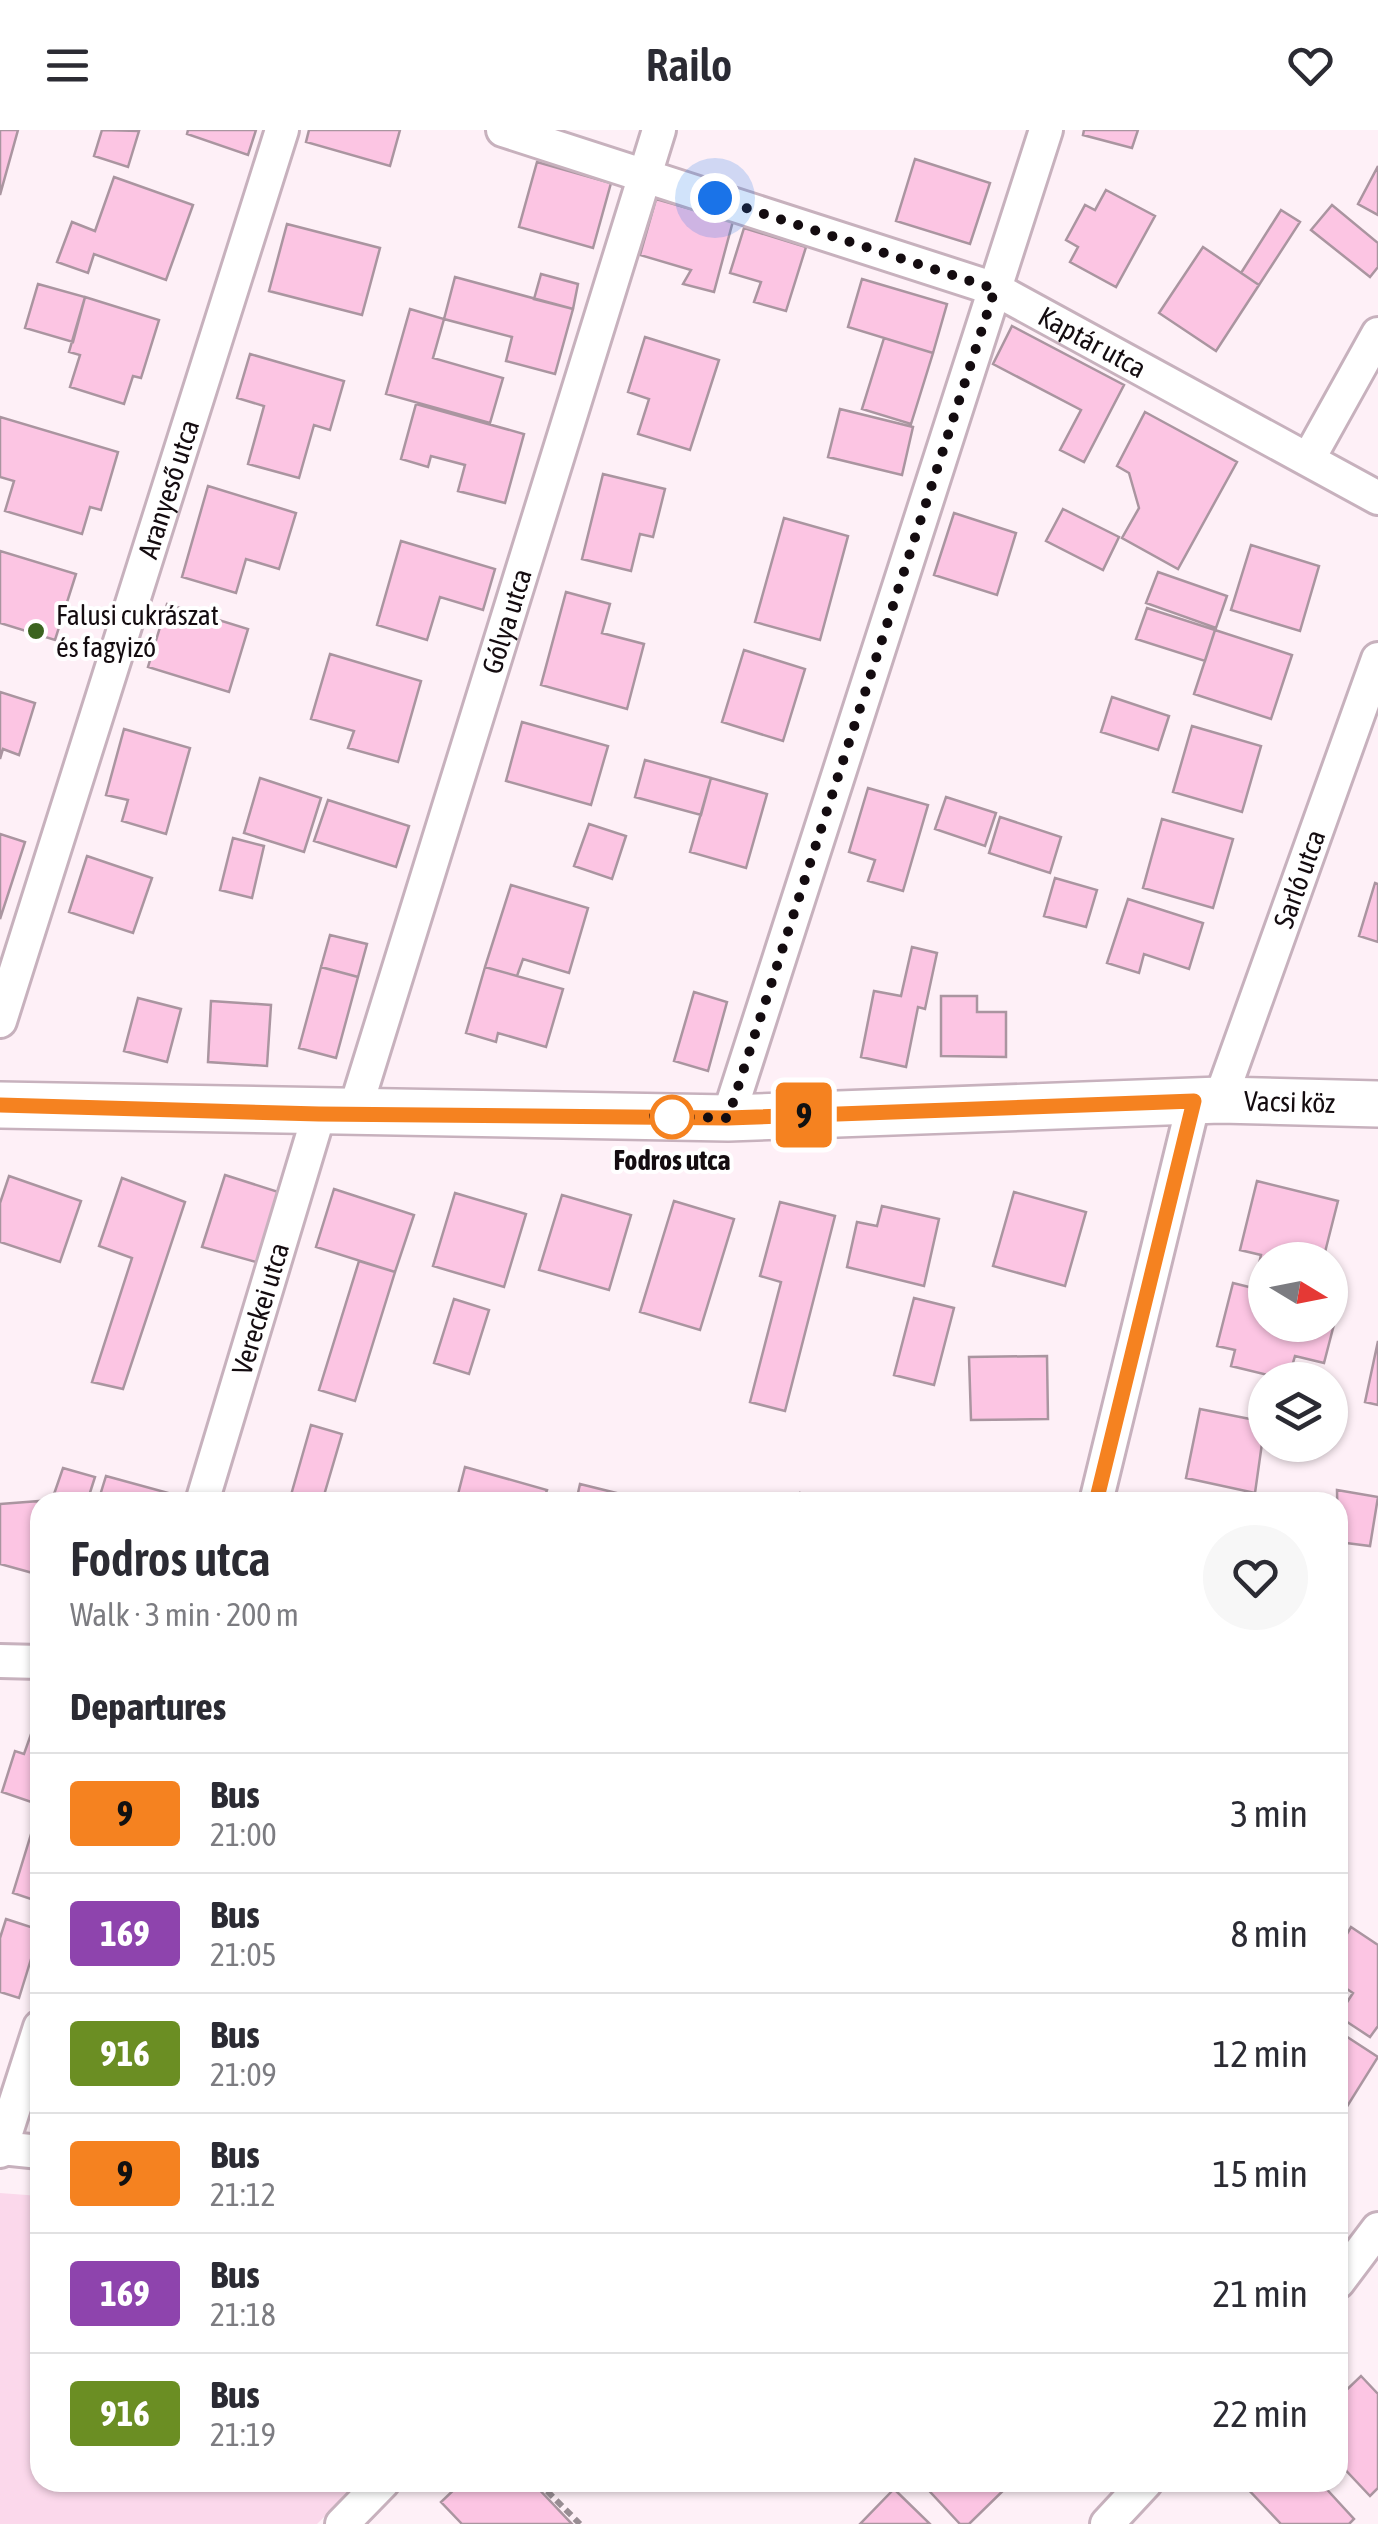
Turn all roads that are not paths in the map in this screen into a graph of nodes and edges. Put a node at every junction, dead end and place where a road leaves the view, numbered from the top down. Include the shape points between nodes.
1 (282, 130) edge
2 (504, 130) edge
3 (659, 130) edge
4 (1046, 130) edge
5 (645, 175) junction
6 (995, 289) junction
7 (1378, 334) edge
8 (1309, 458) junction
9 (1378, 498) edge
10 (1378, 660) edge
11 (0, 1021) edge
12 (1207, 1100) junction
13 (1378, 1104) edge
14 (0, 1105) edge
15 (337, 1113) junction
16 (728, 1118) junction
17 (205, 1492) edge
18 (1099, 1492) edge
19 (0, 1661) edge
20 (30, 1662) edge
21 (30, 2058) edge
22 (1, 2149) edge
23 (30, 2151) edge
24 (1378, 2229) edge
25 (1348, 2269) edge
26 (373, 2492) edge
27 (1137, 2492) edge
28 (342, 2524) edge
29 (1107, 2524) edge

1 - 11 street, Aranyeső utca
2 - 5 street, Kaptár utca
3 - 5 street, Gólya utca
4 - 6 street
5 - 6 street, Kaptár utca
5 - 15 street, Gólya utca
6 - 8 street, Kaptár utca
6 - 16 street
7 - 8 street
8 - 9 street, Kaptár utca
10 - 12 street, Sarló utca
12 - 13 street, Vacsi köz
12 - 16 street, Vacsi köz
12 - 18 street, Sarló utca
14 - 15 street, Vacsi köz
15 - 16 street, Vacsi köz
15 - 17 street, Vereckei utca
19 - 20 street
21 - 22 street
22 - 23 street
24 - 25 street
26 - 28 street
27 - 29 street

